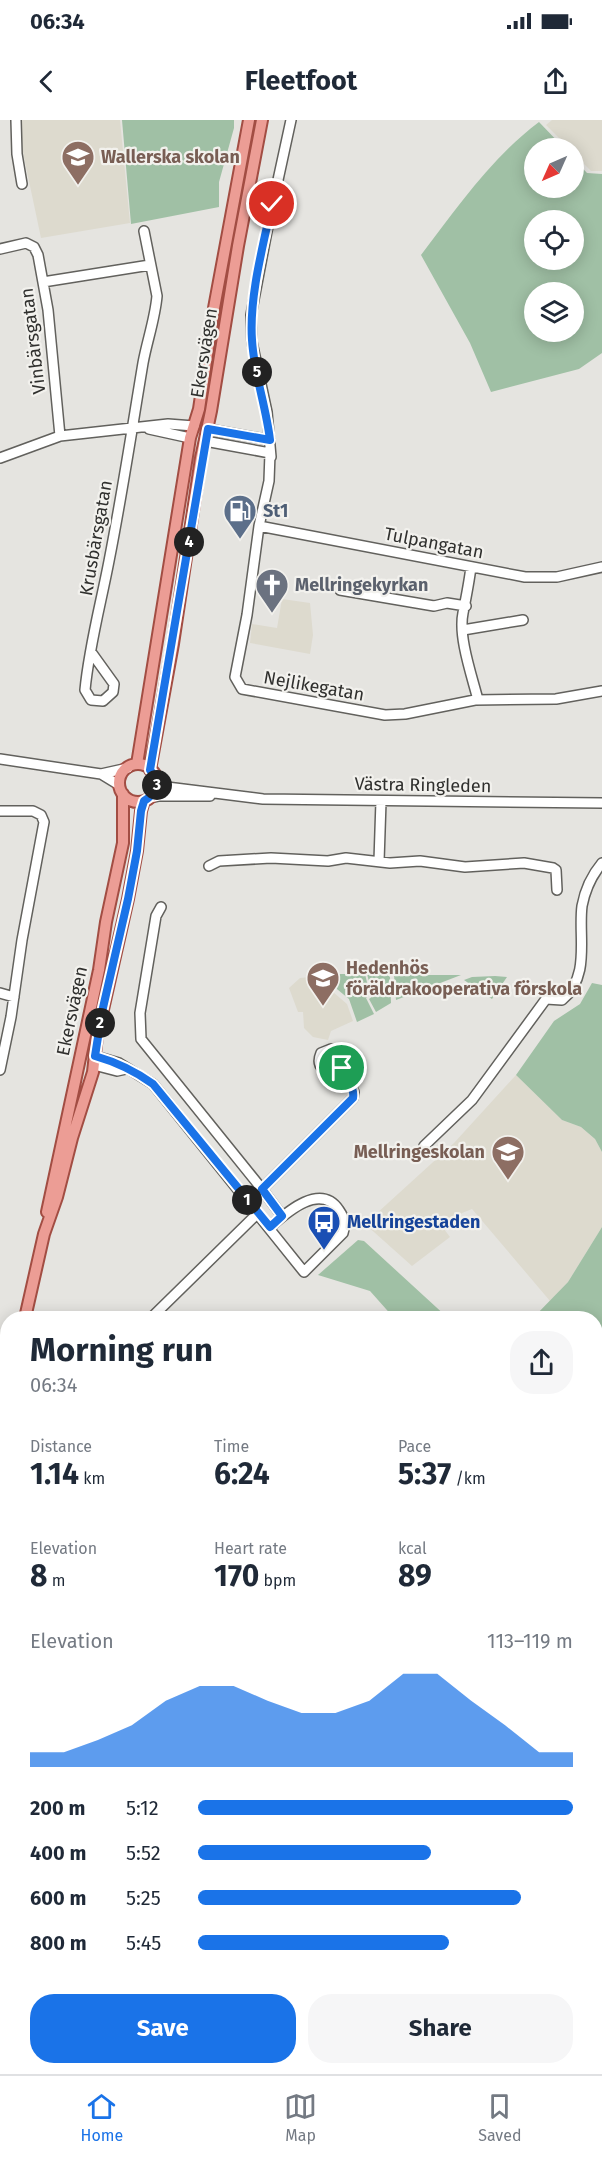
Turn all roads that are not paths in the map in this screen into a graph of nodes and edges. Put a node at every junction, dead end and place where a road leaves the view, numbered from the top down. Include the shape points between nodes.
1 (16, 120) edge
2 (249, 120) edge
3 (262, 120) edge
4 (291, 120) edge
5 (22, 184) dead end
6 (144, 231) dead end
7 (0, 249) edge
8 (150, 265) junction
9 (43, 282) junction
10 (194, 426) junction
11 (144, 428) junction
12 (132, 429) junction
13 (208, 429) junction
14 (60, 436) junction
15 (190, 438) junction
16 (205, 441) junction
17 (270, 446) junction
18 (0, 458) edge
19 (260, 526) junction
20 (471, 567) junction
21 (602, 567) edge
22 (340, 590) dead end
23 (466, 606) junction
24 (523, 620) dead end
25 (463, 630) junction
26 (91, 652) junction
27 (602, 691) edge
28 (477, 700) junction
29 (0, 759) edge
30 (133, 766) junction
31 (101, 774) junction
32 (153, 774) junction
33 (121, 790) junction
34 (196, 793) junction
35 (147, 799) junction
36 (381, 801) junction
37 (602, 803) edge
38 (0, 811) edge
39 (379, 861) junction
40 (602, 863) edge
41 (210, 866) dead end
42 (557, 890) dead end
43 (161, 907) dead end
44 (0, 993) edge
45 (14, 997) junction
46 (79, 1057) junction
47 (94, 1061) junction
48 (0, 1070) edge
49 (345, 1076) dead end
50 (424, 1146) dead end
51 (262, 1189) junction
52 (258, 1213) junction
53 (282, 1216) junction
54 (270, 1227) junction
55 (44, 1234) junction
56 (27, 1311) edge
57 (158, 1311) edge

1 - 5 street via 16,154
2 - 10 main road, Ekersvägen
3 - 13 main road, Ekersvägen
4 - 17 street, Nejlikegatan via 251,315 253,352 267,412
6 - 8 street, Krusbärsgatan
7 - 9 street, Vinbärsgatan via 31,244 38,255
8 - 9 street
8 - 12 street, Krusbärsgatan via 156,306
9 - 14 street, Vinbärsgatan
10 - 11 street via 168,424
10 - 13 main road
10 - 15 main road, Ekersvägen
11 - 12 street
11 - 15 street
12 - 14 street
12 - 26 street, Krusbärsgatan
13 - 16 main road, Ekersvägen
13 - 17 street
14 - 18 street
15 - 16 main road
15 - 30 main road, Ekersvägen
16 - 17 street
16 - 32 main road, Ekersvägen
17 - 19 street, Nejlikegatan via 271,470
19 - 20 street, Tulpangatan
19 - 28 street, Nejlikegatan via 235,677 242,689 385,715
20 - 21 street, Tulpangatan via 548,577
20 - 23 street
22 - 23 street via 434,606
23 - 25 street
24 - 25 street
25 - 28 street
26 - 26 street, Krusbärsgatan via 114,684 103,701 91,700 85,690
27 - 28 street, Nejlikegatan via 556,699
29 - 31 street
30 - 31 street
30 - 32 main road
30 - 33 main road via 121,776
31 - 33 street
32 - 34 street, Västra Ringleden via 167,787
32 - 35 main road via 156,788
33 - 35 main road via 134,802
33 - 46 main road, Ekersvägen via 123,843
34 - 35 street, Västra Ringleden
34 - 36 street, Västra Ringleden
35 - 47 main road, Ekersvägen via 141,811 128,899
36 - 37 street, Västra Ringleden
36 - 39 street
38 - 45 street via 33,811 44,822
39 - 41 street via 271,858 219,861
39 - 42 street via 465,867 514,863 545,866 556,870
40 - 50 street via 585,894 580,971 574,986 562,1000 546,999 472,1100
43 - 51 street via 156,916 140,1013 141,1040
44 - 45 street
45 - 48 street
46 - 47 main road
46 - 55 main road, Ekersvägen via 49,1193
47 - 52 street via 119,1063 153,1084
47 - 55 main road, Ekersvägen via 88,1093
49 - 51 street via 353,1098
51 - 53 street
52 - 54 street
52 - 57 street
53 - 54 street
53 - 54 street via 300,1203 325,1200 336,1205 346,1226 344,1233 304,1272
55 - 56 main road, Ekersvägen

